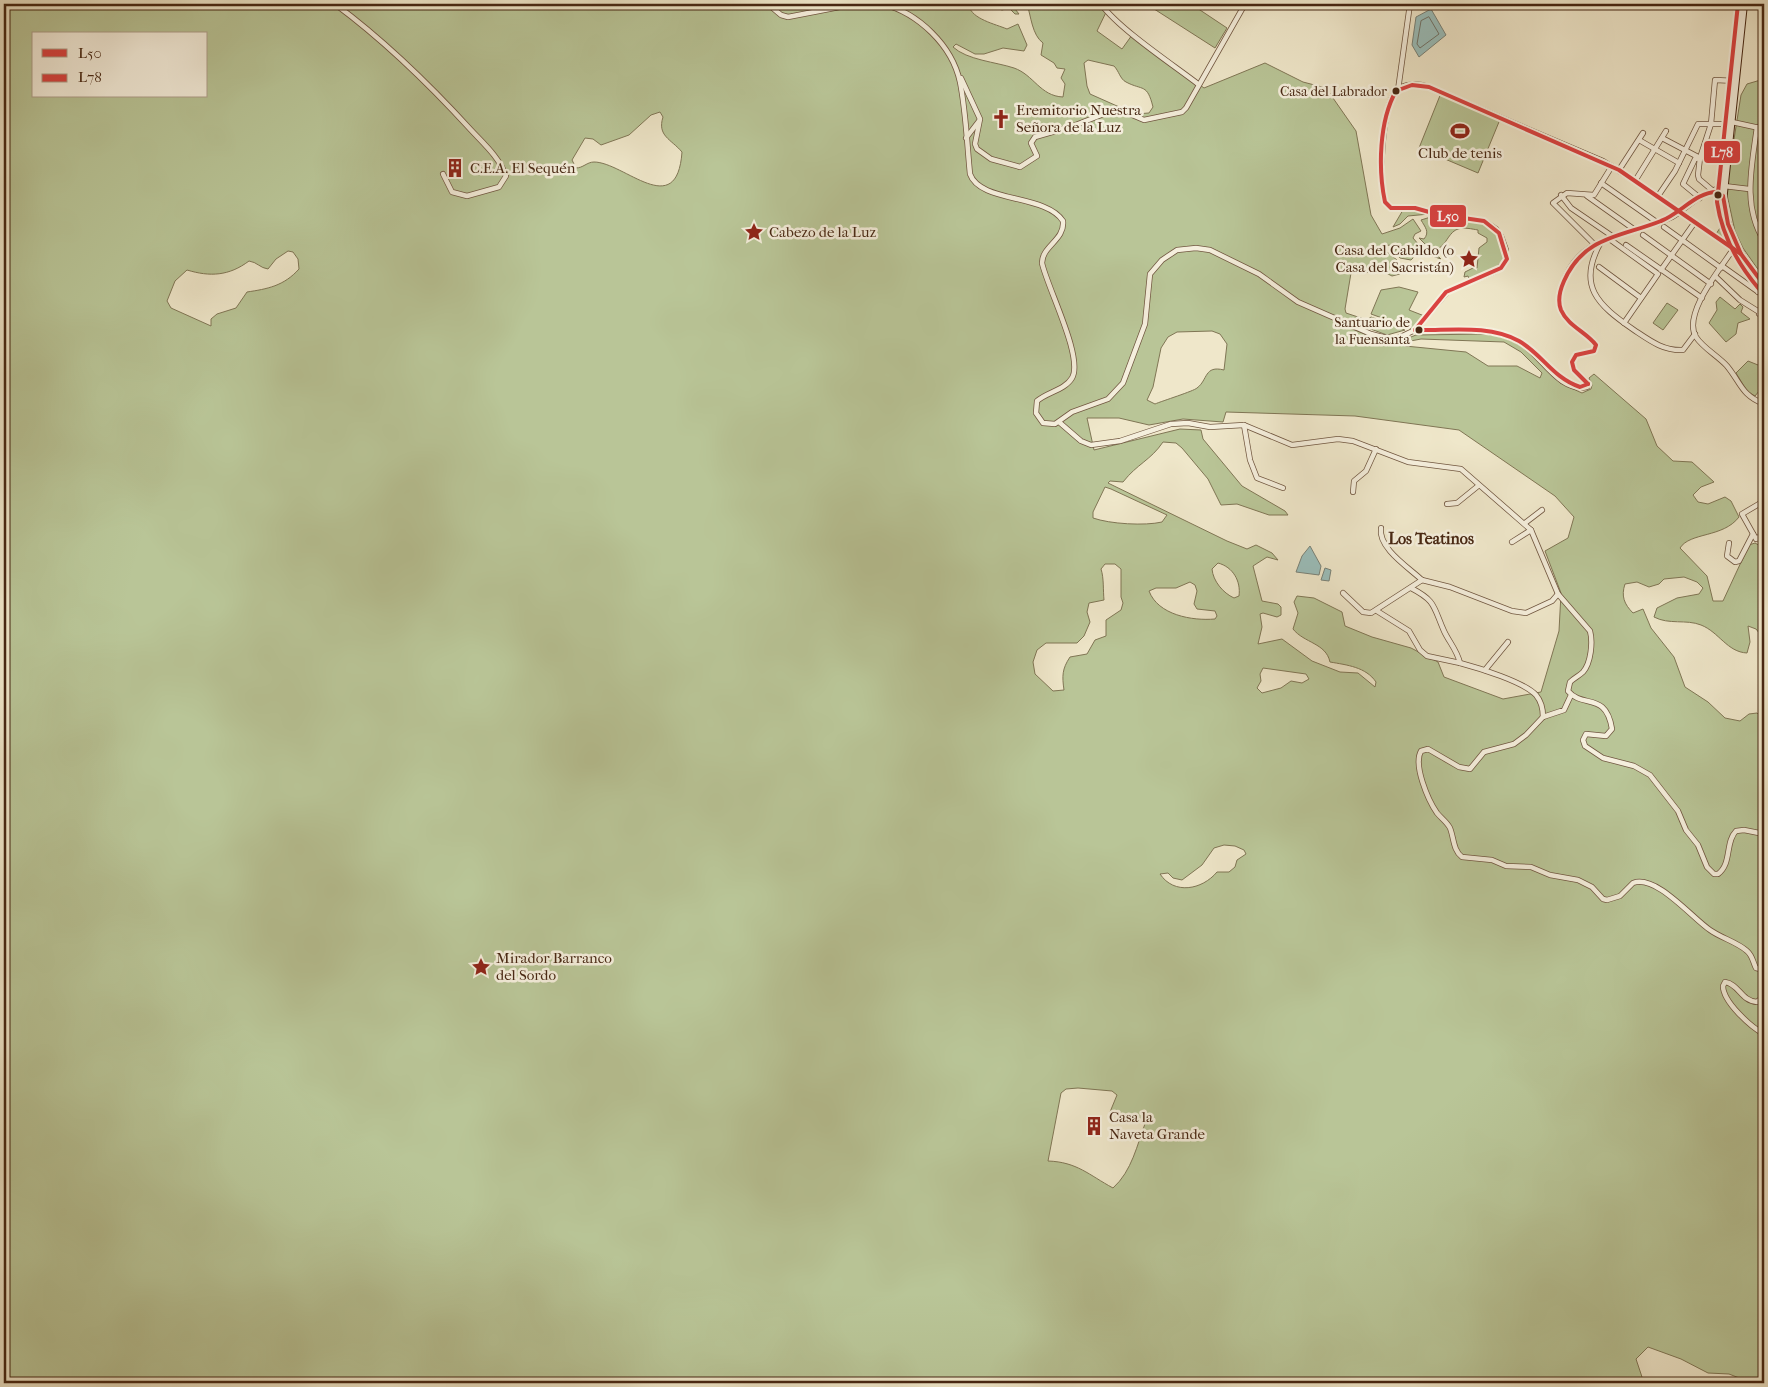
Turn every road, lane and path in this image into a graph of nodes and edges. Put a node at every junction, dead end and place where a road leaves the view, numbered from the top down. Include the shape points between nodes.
1 (335, 4) edge
2 (768, 4) edge
3 (855, 4) edge
4 (883, 4) edge
5 (1101, 4) edge
6 (1245, 4) edge
7 (1410, 4) edge
8 (1744, 4) edge
9 (957, 73) junction
10 (1736, 81) junction
11 (1198, 84) junction
12 (1398, 90) junction
13 (980, 120) junction
14 (1732, 123) junction
15 (1711, 124) junction
16 (1757, 127) junction
17 (1764, 129) edge
18 (1666, 131) dead end
19 (1643, 133) dead end
20 (966, 138) junction
21 (1662, 138) junction
22 (1639, 140) junction
23 (1654, 150) junction
24 (1686, 151) junction
25 (1700, 158) junction
26 (1679, 162) junction
27 (1612, 166) junction
28 (1620, 170) junction
29 (443, 174) dead end
30 (1635, 181) junction
31 (1601, 183) junction
32 (1724, 186) junction
33 (1749, 189) junction
34 (1713, 190) junction
35 (1561, 195) junction
36 (1587, 196) junction
37 (1658, 196) junction
38 (1723, 196) junction
39 (1700, 198) junction
40 (1681, 212) junction
41 (1695, 222) junction
42 (1658, 223) junction
43 (1664, 227) dead end
44 (1634, 230) junction
45 (1642, 235) dead end
46 (1610, 237) junction
47 (1683, 240) junction
48 (1601, 241) junction
49 (1764, 241) edge
50 (1594, 244) junction
51 (1626, 245) dead end
52 (1734, 247) junction
53 (1672, 255) junction
54 (1600, 267) dead end
55 (1722, 267) junction
56 (1661, 270) junction
57 (1716, 277) junction
58 (1758, 277) junction
59 (1712, 284) junction
60 (1764, 285) edge
61 (1758, 292) junction
62 (1764, 296) edge
63 (1642, 298) junction
64 (1702, 298) junction
65 (1764, 305) edge
66 (1762, 314) edge
67 (1624, 323) junction
68 (1415, 330) junction
69 (1695, 334) junction
70 (1764, 404) edge
71 (1059, 422) junction
72 (1244, 425) junction
73 (1376, 449) junction
74 (1478, 486) junction
75 (1283, 488) dead end
76 (1353, 492) dead end
77 (1764, 501) edge
78 (1447, 504) dead end
79 (1542, 510) dead end
80 (1525, 523) junction
81 (1381, 528) dead end
82 (1531, 530) junction
83 (1753, 534) junction
84 (1764, 534) edge
85 (1512, 542) dead end
86 (1730, 543) dead end
87 (1422, 580) junction
88 (1411, 588) junction
89 (1343, 593) dead end
90 (1558, 594) junction
91 (1377, 611) junction
92 (1508, 642) dead end
93 (1460, 663) junction
94 (1485, 670) junction
95 (1571, 695) junction
96 (1543, 717) junction
97 (1764, 834) edge
98 (1764, 970) edge
99 (1764, 996) edge
100 (1764, 1034) edge

1 - 29 street via 388,45 423,80 493,154 506,176 499,187 467,196 452,192
2 - 3 street via 781,16 788,17
4 - 9 street via 909,15 934,34
5 - 11 street via 1106,12
6 - 11 street
7 - 12 street
8 - 10 main road
9 - 13 street
9 - 20 street
10 - 14 main road
10 - 15 street via 1714,80
11 - 13 street via 1182,112 1144,120 1118,109 1035,137 1031,143 1037,156 1020,166 991,159 976,149
12 - 27 street via 1409,85 1426,86
12 - 68 street via 1389,106 1382,159 1384,202 1391,208 1415,208 1484,221 1499,233 1506,250 1506,261 1499,269 1444,294
13 - 20 street
14 - 15 street
14 - 16 street
14 - 32 main road
15 - 24 street via 1698,124
15 - 25 street
16 - 17 street
16 - 33 street
18 - 21 street
19 - 22 street
20 - 71 street via 970,174 974,182 988,190 1050,210 1063,221 1060,234 1044,254 1042,263 1072,348 1075,370 1069,382 1039,399 1035,408 1042,422 1051,425
21 - 23 street
21 - 24 street
22 - 23 street
22 - 28 street
23 - 26 street
23 - 30 street
24 - 25 street
24 - 26 street
25 - 34 street via 1699,179
25 - 39 street via 1683,184
26 - 37 street
27 - 28 street
27 - 31 street
28 - 30 street
30 - 37 street
31 - 36 street via 1594,195
31 - 42 street
32 - 33 street
32 - 34 street
32 - 38 main road
33 - 49 street via 1752,211
34 - 38 street
34 - 39 street
35 - 36 street
35 - 46 street via 1571,208
35 - 50 street via 1553,203
36 - 44 street
37 - 40 street
38 - 52 main road
39 - 40 street
40 - 41 street
40 - 42 street
41 - 47 street
41 - 52 street
42 - 44 street
43 - 47 street
44 - 46 street
45 - 53 street
46 - 48 street
46 - 63 street via 1658,274
47 - 53 street
47 - 55 street
48 - 50 street
48 - 67 street via 1591,261 1592,288 1602,306
50 - 68 street via 1576,258 1569,269 1559,302 1566,317 1596,344 1594,351 1576,355 1572,362 1574,370 1587,382 1587,386 1575,386 1559,378 1529,348 1505,335
51 - 56 street
52 - 55 street
52 - 58 main road
53 - 56 street
53 - 59 street
54 - 63 street
55 - 57 street
55 - 61 street
56 - 64 street
57 - 59 street
57 - 66 street via 1740,300
58 - 60 main road
58 - 61 street
59 - 64 street
61 - 62 street
63 - 67 street
64 - 69 street via 1693,317
65 - 66 street
67 - 69 street via 1656,345 1672,349 1685,348
68 - 71 street via 1394,340 1371,334 1298,302 1258,274 1210,250 1177,250 1150,274 1145,324 1118,390 1108,398 1072,412
69 - 70 street via 1726,364 1744,392
71 - 72 street via 1081,441 1096,445 1120,441 1171,424 1188,423 1210,428
72 - 73 street via 1292,445 1338,439
72 - 75 street via 1250,460 1257,478
73 - 74 street via 1408,462 1461,468
73 - 76 street via 1366,471 1354,481
74 - 78 street via 1457,503
74 - 80 street
77 - 83 street via 1742,514
79 - 80 street
80 - 82 street
81 - 87 street via 1380,535 1387,546
82 - 85 street
82 - 90 street
83 - 84 street via 1756,539
83 - 86 street via 1738,561 1727,556
87 - 88 street
87 - 90 street via 1526,613 1552,601
88 - 91 street
88 - 93 street via 1430,599 1435,606
89 - 91 street via 1363,612
90 - 95 street via 1592,636 1585,670 1568,684
91 - 93 street via 1409,631 1427,656
92 - 94 street
93 - 94 street
94 - 96 street via 1534,693 1541,702
95 - 96 street via 1564,710
95 - 97 street via 1599,704 1611,724 1611,732 1606,736 1591,732 1584,735 1585,746 1604,758 1650,774 1678,811 1712,873 1718,874 1724,868 1736,831
96 - 98 street via 1511,745 1484,752 1470,769 1459,767 1428,749 1421,751 1417,760 1421,777 1437,813 1449,827 1458,854 1506,866 1531,867 1550,875 1578,880 1607,900 1620,896 1633,883 1646,883 1665,892 1710,930 1745,949 1756,968
99 - 100 street via 1752,1002 1729,982 1723,986 1724,995 1730,1003

